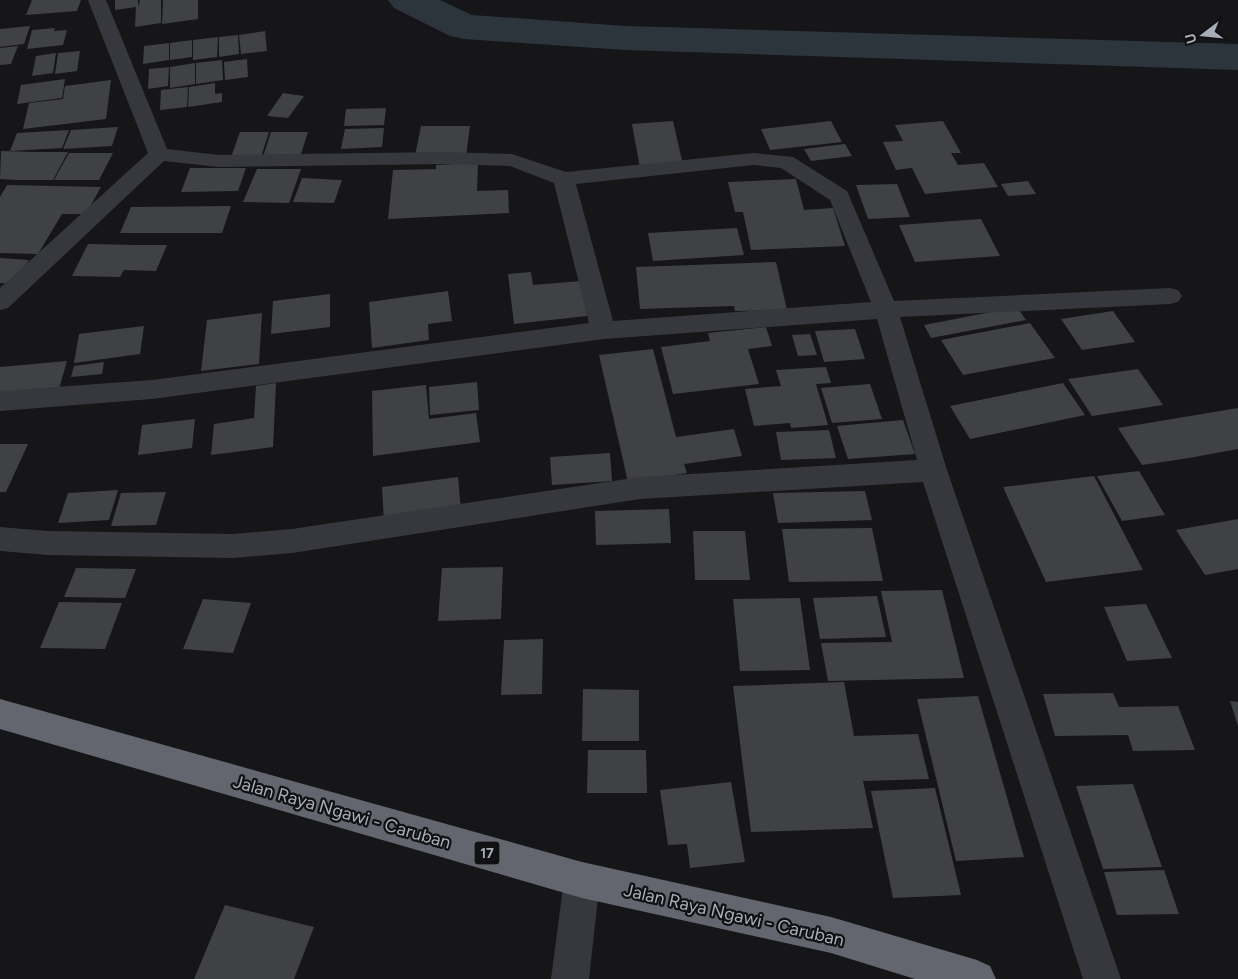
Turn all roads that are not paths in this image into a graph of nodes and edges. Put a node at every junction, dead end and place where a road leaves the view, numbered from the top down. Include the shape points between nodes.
1 (97, 0) edge
2 (158, 154) junction
3 (564, 180) junction
4 (1170, 296) dead end
5 (0, 302) edge
6 (886, 309) junction
7 (603, 330) junction
8 (0, 401) edge
9 (933, 470) junction
10 (0, 539) edge
11 (0, 714) edge
12 (582, 880) junction
13 (570, 979) edge
14 (977, 979) edge
15 (1102, 979) edge

1 - 2 street
2 - 3 street via 219,161 512,160
2 - 5 street
3 - 6 street via 754,159 786,162 839,196
3 - 7 street
4 - 6 street
6 - 7 street
6 - 9 street
7 - 8 street via 176,387
9 - 10 street via 640,488 387,528 233,546 48,543
9 - 15 street
11 - 12 highway, Jalan Raya Ngawi - Caruban / 17
12 - 13 street
12 - 14 highway, Jalan Raya Ngawi - Caruban / 17 via 831,935

